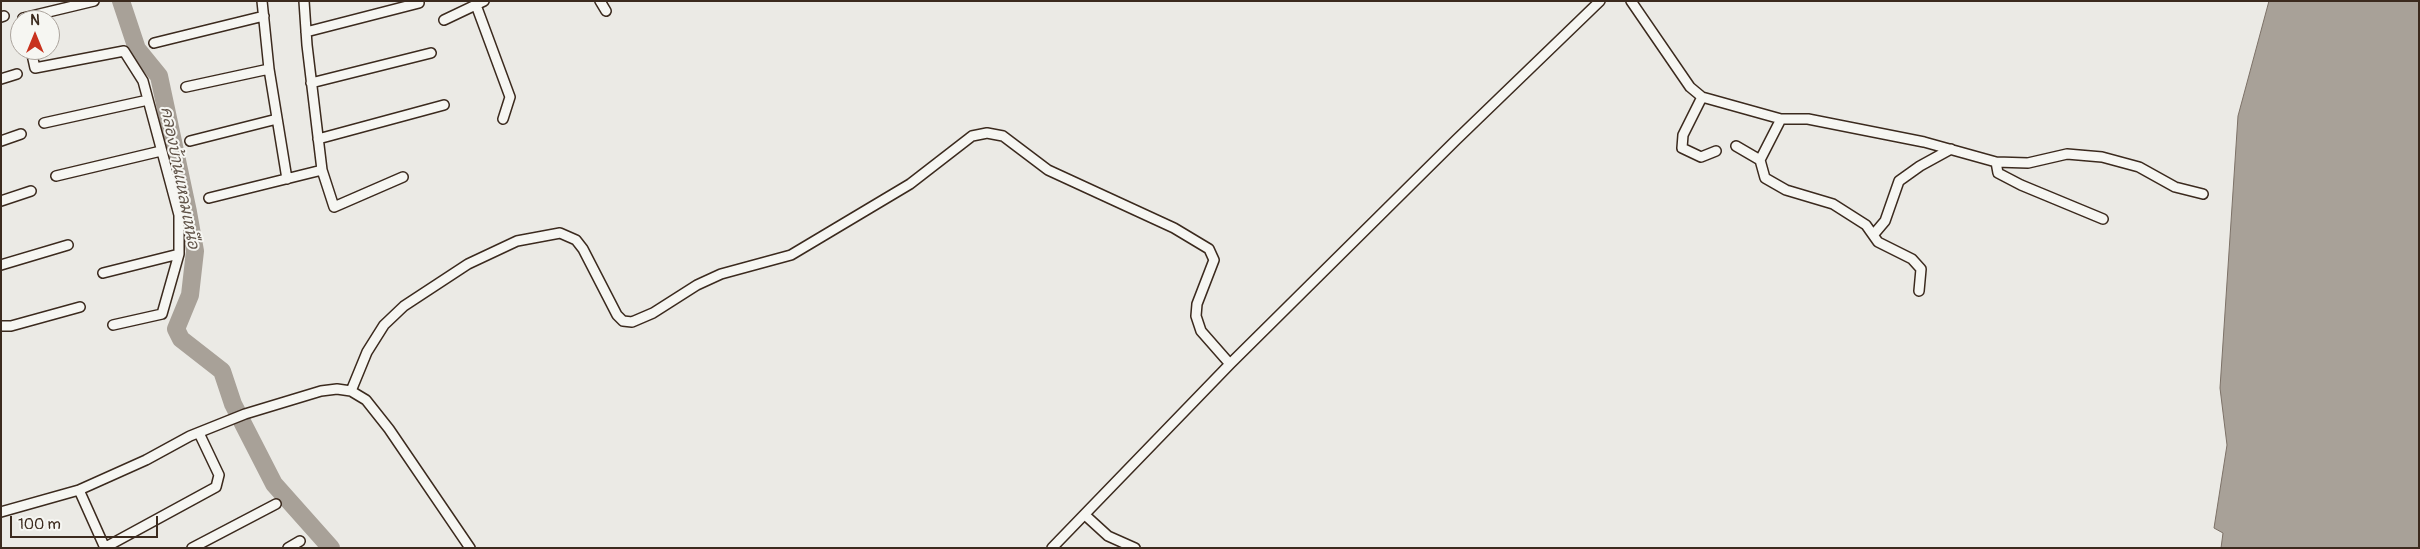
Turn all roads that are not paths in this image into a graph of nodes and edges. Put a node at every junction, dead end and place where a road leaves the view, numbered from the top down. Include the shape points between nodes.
1 (94, 1) edge
2 (262, 1) edge
3 (304, 1) edge
4 (600, 1) edge
5 (1600, 1) edge
6 (1631, 1) edge
7 (419, 3) dead end
8 (480, 3) edge
9 (58, 10) edge
10 (606, 11) dead end
11 (264, 16) junction
12 (444, 20) dead end
13 (306, 32) junction
14 (154, 43) dead end
15 (431, 54) dead end
16 (33, 60) edge
17 (269, 69) junction
18 (17, 74) dead end
19 (1, 79) edge
20 (311, 82) junction
21 (186, 87) dead end
22 (1702, 97) junction
23 (148, 100) junction
24 (444, 105) dead end
25 (277, 119) junction
26 (503, 119) dead end
27 (1781, 119) junction
28 (44, 123) dead end
29 (21, 134) dead end
30 (318, 139) junction
31 (1, 141) edge
32 (190, 141) dead end
33 (1736, 146) dead end
34 (1951, 149) junction
35 (161, 151) junction
36 (1716, 151) dead end
37 (1760, 160) junction
38 (1996, 162) junction
39 (322, 170) junction
40 (56, 176) dead end
41 (403, 177) dead end
42 (287, 179) junction
43 (31, 191) dead end
44 (2203, 194) dead end
45 (209, 198) dead end
46 (1, 201) edge
47 (2103, 219) dead end
48 (1874, 234) junction
49 (68, 245) dead end
50 (179, 254) junction
51 (1, 265) edge
52 (103, 273) dead end
53 (1919, 291) dead end
54 (80, 307) dead end
55 (113, 325) dead end
56 (1, 326) edge
57 (1230, 364) junction
58 (350, 391) junction
59 (199, 433) junction
60 (79, 490) junction
61 (276, 504) dead end
62 (1, 512) edge
63 (1084, 515) junction
64 (300, 542) dead end
65 (104, 548) edge
66 (192, 548) edge
67 (288, 548) edge
68 (470, 548) edge
69 (1052, 548) edge
70 (1135, 548) edge

1 - 9 street
2 - 11 street
3 - 13 street
4 - 10 street
5 - 57 street
6 - 22 street via 1690,87
7 - 13 street
8 - 12 street
8 - 26 street via 510,96
11 - 14 street
11 - 17 street
13 - 20 street
15 - 20 street
16 - 23 street via 35,68 124,51 143,81
17 - 21 street
17 - 25 street
18 - 19 street
20 - 30 street
22 - 27 street
22 - 36 street via 1683,135 1682,148 1701,157
23 - 28 street
23 - 35 street
24 - 30 street
25 - 32 street
25 - 42 street
27 - 34 street via 1808,119
27 - 37 street
29 - 31 street
30 - 39 street
33 - 37 street
34 - 38 street
34 - 48 street via 1899,181 1885,221
35 - 40 street
35 - 50 street via 178,215
37 - 48 street via 1765,178 1786,190 1833,204 1866,225
38 - 44 street via 2028,163 2067,154 2102,157 2139,167 2175,187
38 - 47 street via 1998,173
39 - 41 street via 334,207
39 - 42 street
42 - 45 street
43 - 46 street
48 - 53 street via 1878,242 1912,259 1921,268
49 - 51 street
50 - 52 street
50 - 55 street via 162,314
54 - 56 street
57 - 58 street via 1201,331 1196,316 1197,304 1214,260 1209,249 1174,228 1048,170 1003,136 987,133 972,136 910,184 792,255 721,274 632,322 622,321 617,315 576,240 560,234 517,241 468,264 404,306 384,325 367,352
57 - 63 street
58 - 59 street via 321,391 245,414
58 - 68 street via 366,400 389,429
59 - 60 street
59 - 65 street via 219,476 216,487
60 - 62 street
60 - 65 street
61 - 66 street
63 - 69 street
63 - 70 street via 1108,536
64 - 67 street

